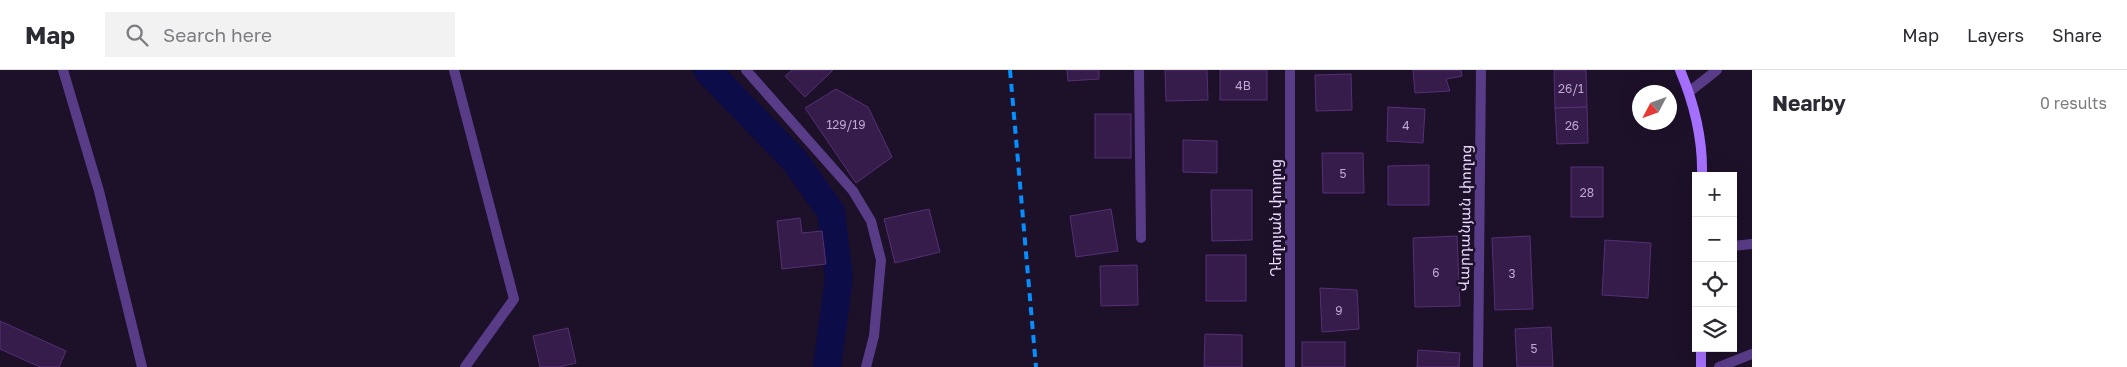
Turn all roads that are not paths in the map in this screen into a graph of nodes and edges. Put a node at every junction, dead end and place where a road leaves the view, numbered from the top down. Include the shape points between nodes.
1 (63, 70) edge
2 (454, 70) edge
3 (746, 70) edge
4 (1139, 70) edge
5 (1290, 70) edge
6 (1481, 70) edge
7 (1680, 70) edge
8 (1717, 70) edge
9 (1689, 92) junction
10 (1702, 172) edge
11 (1141, 238) dead end
12 (1752, 244) edge
13 (1737, 246) edge
14 (1701, 352) edge
15 (1752, 354) edge
16 (142, 367) edge
17 (465, 367) edge
18 (866, 367) edge
19 (1290, 367) edge
20 (1478, 367) edge
21 (1701, 367) edge
22 (1719, 367) edge

1 - 16 street via 99,191
2 - 17 street via 514,299
3 - 18 street via 853,190 871,221 881,260 874,336
4 - 11 street
5 - 19 street, Դեղոյան փողոց
6 - 20 street, Վարդանյան փողոց
7 - 9 main road
8 - 9 street
9 - 10 main road
12 - 13 street
14 - 21 main road
15 - 22 street

